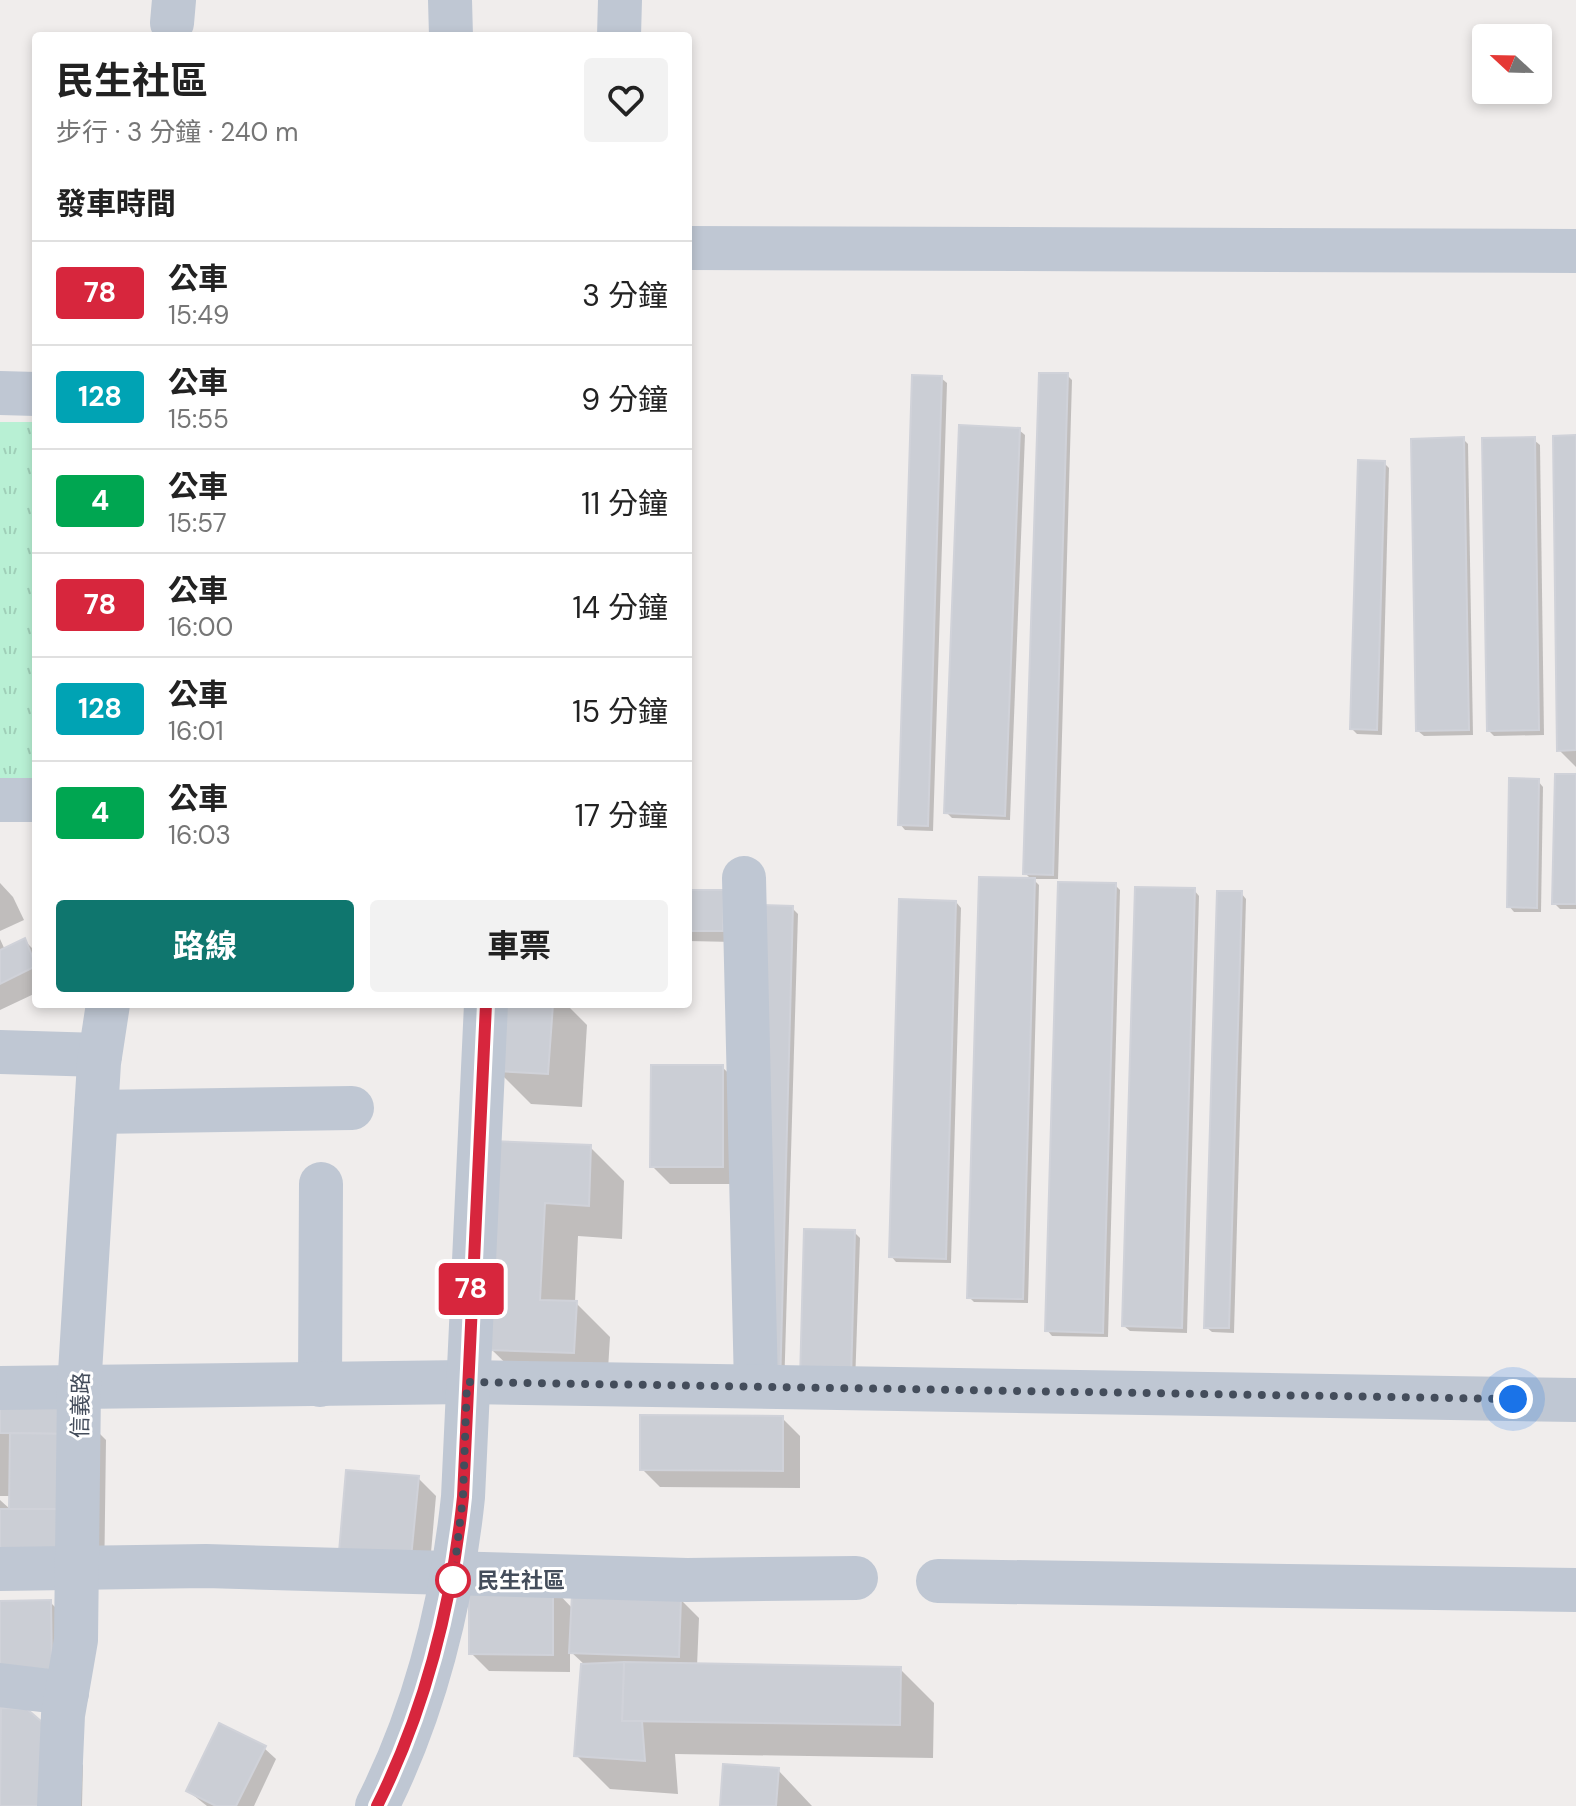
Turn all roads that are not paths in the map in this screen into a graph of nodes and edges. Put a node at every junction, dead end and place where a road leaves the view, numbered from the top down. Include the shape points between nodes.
1 (450, 0) edge
2 (620, 0) edge
3 (451, 32) edge
4 (619, 32) edge
5 (692, 248) edge
6 (1576, 251) edge
7 (0, 393) edge
8 (32, 394) edge
9 (0, 800) edge
10 (32, 800) edge
11 (744, 878) dead end
12 (107, 1008) edge
13 (486, 1008) edge
14 (0, 1052) edge
15 (100, 1055) junction
16 (352, 1108) dead end
17 (96, 1112) junction
18 (321, 1184) dead end
19 (467, 1382) junction
20 (320, 1385) junction
21 (756, 1386) junction
22 (0, 1388) edge
23 (79, 1389) junction
24 (1576, 1400) edge
25 (78, 1568) junction
26 (0, 1569) edge
27 (455, 1575) junction
28 (856, 1578) dead end
29 (938, 1581) dead end
30 (1576, 1590) edge
31 (0, 1685) edge
32 (67, 1693) junction
33 (59, 1806) edge
34 (377, 1806) edge

1 - 3 street
2 - 4 street
5 - 6 street
7 - 8 street
9 - 10 street
11 - 21 street
12 - 15 street, 信義路
13 - 19 street
14 - 15 street
15 - 17 street, 信義路
16 - 17 street
17 - 23 street, 信義路
18 - 20 street
19 - 20 street
19 - 21 street
19 - 27 street
20 - 23 street
21 - 24 street
22 - 23 street
23 - 25 street, 信義路
25 - 26 street
25 - 27 street via 206,1566
25 - 32 street, 信義路 via 76,1640
27 - 28 street
27 - 34 street via 423,1688
29 - 30 street
31 - 32 street
32 - 33 street, 信義路

